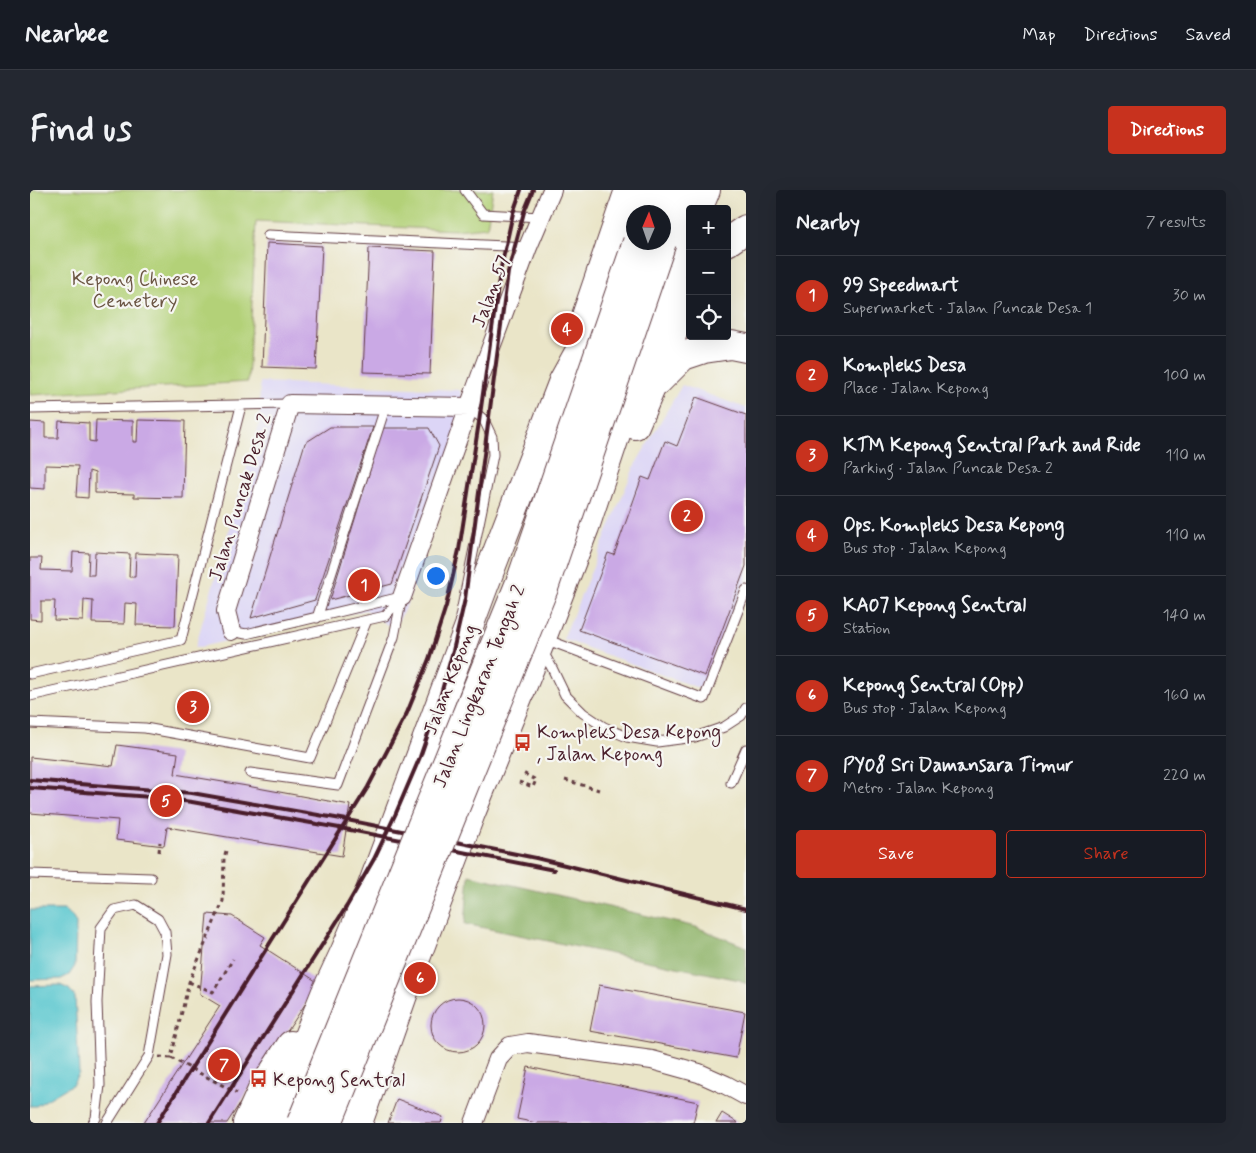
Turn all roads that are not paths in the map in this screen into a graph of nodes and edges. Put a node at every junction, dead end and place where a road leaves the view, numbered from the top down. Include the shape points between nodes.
1 (465, 190) edge
2 (552, 190) edge
3 (630, 190) edge
4 (655, 190) edge
5 (669, 190) edge
6 (680, 190) edge
7 (706, 190) edge
8 (650, 205) edge
9 (660, 205) edge
10 (700, 205) edge
11 (541, 217) junction
12 (671, 217) edge
13 (746, 229) edge
14 (268, 235) dead end
15 (686, 239) edge
16 (731, 239) edge
17 (528, 247) junction
18 (635, 250) edge
19 (636, 250) edge
20 (659, 250) edge
21 (688, 295) edge
22 (746, 348) edge
23 (563, 381) junction
24 (640, 391) junction
25 (290, 404) junction
26 (241, 406) junction
27 (386, 406) junction
28 (469, 407) junction
29 (30, 409) edge
30 (746, 590) edge
31 (402, 597) junction
32 (317, 618) junction
33 (367, 620) junction
34 (457, 629) dead end
35 (231, 631) joint
36 (455, 638) dead end
37 (541, 642) junction
38 (30, 674) edge
39 (445, 690) junction
40 (30, 696) edge
41 (746, 708) edge
42 (30, 723) edge
43 (745, 753) edge
44 (250, 773) dead end
45 (731, 783) dead end
46 (30, 874) edge
47 (151, 878) dead end
48 (325, 994) junction
49 (746, 1096) edge
50 (94, 1123) edge
51 (107, 1123) edge
52 (247, 1123) edge
53 (273, 1123) edge
54 (301, 1123) edge
55 (328, 1123) edge
56 (358, 1123) edge
57 (474, 1123) edge

1 - 11 lane via 483,214
2 - 11 street, Jalan 57
3 - 23 main road
4 - 8 main road
5 - 9 main road
6 - 12 main road
7 - 10 main road
11 - 17 street, Jalan 57
13 - 16 main road
14 - 17 lane
15 - 24 main road via 661,299
17 - 28 street, Jalan 57
18 - 23 main road, Jalan Kepong, bridge
19 - 54 main road, Jalan Lingkaran Tengah 2, bridge via 521,580
20 - 55 main road, Jalan Lingkaran Tengah 2, bridge via 544,588
21 - 24 main road
22 - 24 main road via 732,345 683,356
23 - 39 main road, Jalan Kepong
24 - 37 main road via 621,455 585,527
25 - 26 lane
25 - 27 street, Jalan Puncak Desa 2
25 - 35 street, Jalan Puncak Desa 2 via 226,611
26 - 29 lane
26 - 38 lane via 181,640
27 - 28 street, Jalan Puncak Desa 2
27 - 32 lane
28 - 31 street, Jalan 57
28 - 34 lane via 484,420 492,437 493,456
30 - 37 lane via 704,699
31 - 32 lane
31 - 33 lane via 385,616
31 - 44 lane via 394,637 338,785
32 - 35 lane via 246,634
33 - 40 lane
33 - 42 lane via 310,758 145,728
36 - 39 lane
37 - 41 lane via 571,701 604,727 627,737 657,742 696,737 724,727
37 - 56 main road via 471,813
39 - 48 main road, Jalan Kepong via 367,899
43 - 45 lane
46 - 47 lane
48 - 52 main road via 262,1090
48 - 53 main road, Jalan Kepong
49 - 57 street via 699,1073 652,1060 528,1043 510,1046 498,1059
50 - 51 lane via 100,1085 97,1002 101,928 114,910 136,906 158,918 165,932 167,954 148,1056

